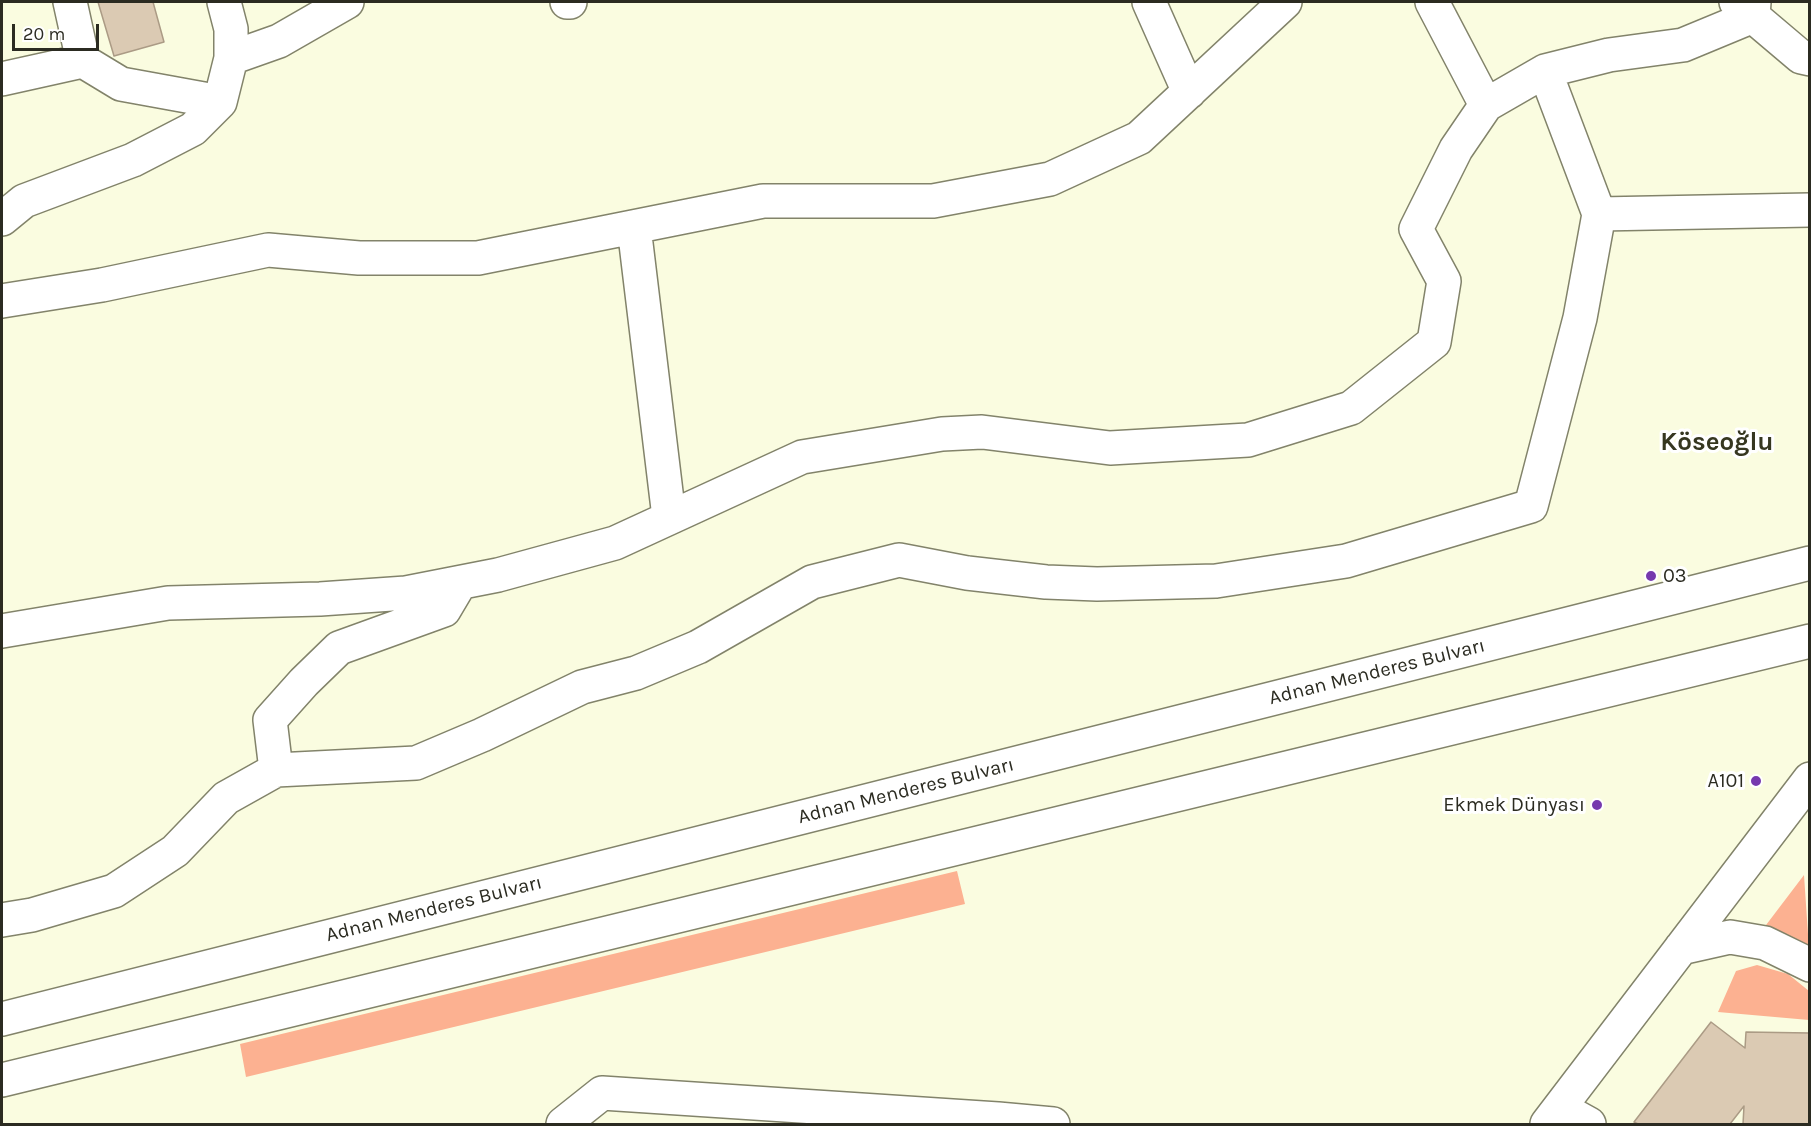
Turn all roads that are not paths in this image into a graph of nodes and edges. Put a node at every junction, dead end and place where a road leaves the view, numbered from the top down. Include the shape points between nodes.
1 (70, 2) edge
2 (224, 2) edge
3 (347, 2) edge
4 (1149, 2) edge
5 (1285, 2) edge
6 (1432, 2) edge
7 (1747, 6) edge
8 (231, 58) junction
9 (1809, 59) edge
10 (83, 61) junction
11 (1545, 71) junction
12 (2, 80) edge
13 (1189, 92) junction
14 (220, 102) junction
15 (1486, 105) junction
16 (1809, 210) edge
17 (1599, 214) junction
18 (2, 219) edge
19 (634, 227) junction
20 (2, 301) edge
21 (669, 517) junction
22 (1809, 563) edge
23 (460, 583) junction
24 (2, 631) edge
25 (1809, 641) edge
26 (276, 770) junction
27 (1809, 779) edge
28 (2, 920) edge
29 (1681, 948) junction
30 (1809, 965) edge
31 (2, 1018) edge
32 (2, 1080) edge
33 (1553, 1116) edge
34 (563, 1125) edge
35 (1053, 1125) edge
36 (1589, 1125) edge

1 - 10 main road
2 - 8 main road via 231,29
3 - 8 main road via 279,41
4 - 13 main road
5 - 13 main road
6 - 15 main road
7 - 9 main road via 1802,57
7 - 11 main road via 1683,45
8 - 14 main road
10 - 12 main road
10 - 14 main road via 121,84
11 - 15 main road
11 - 17 main road
13 - 19 main road via 1139,138 1050,179 933,201 763,201
14 - 18 main road via 192,129 133,160 24,201
15 - 21 main road via 1456,149 1416,229 1444,281 1434,342 1351,408 1248,440 1110,448 982,432 942,434 802,458
16 - 17 main road
17 - 26 main road via 1580,318 1531,506 1346,561 1216,581 1046,582 899,560 812,582 698,647 636,674 582,687 416,763
19 - 20 main road via 478,258 359,258 268,250 102,285
19 - 21 main road
21 - 23 main road via 615,543
22 - 31 main road, Adnan Menderes Bulvarı
23 - 24 main road via 374,596 168,603
23 - 26 main road via 444,610 339,648 304,682 270,720
25 - 32 main road
26 - 28 main road via 226,798 175,851 114,891
27 - 29 main road
29 - 30 main road via 1730,937 1765,943
29 - 33 main road
33 - 36 main road
34 - 35 main road via 602,1093

